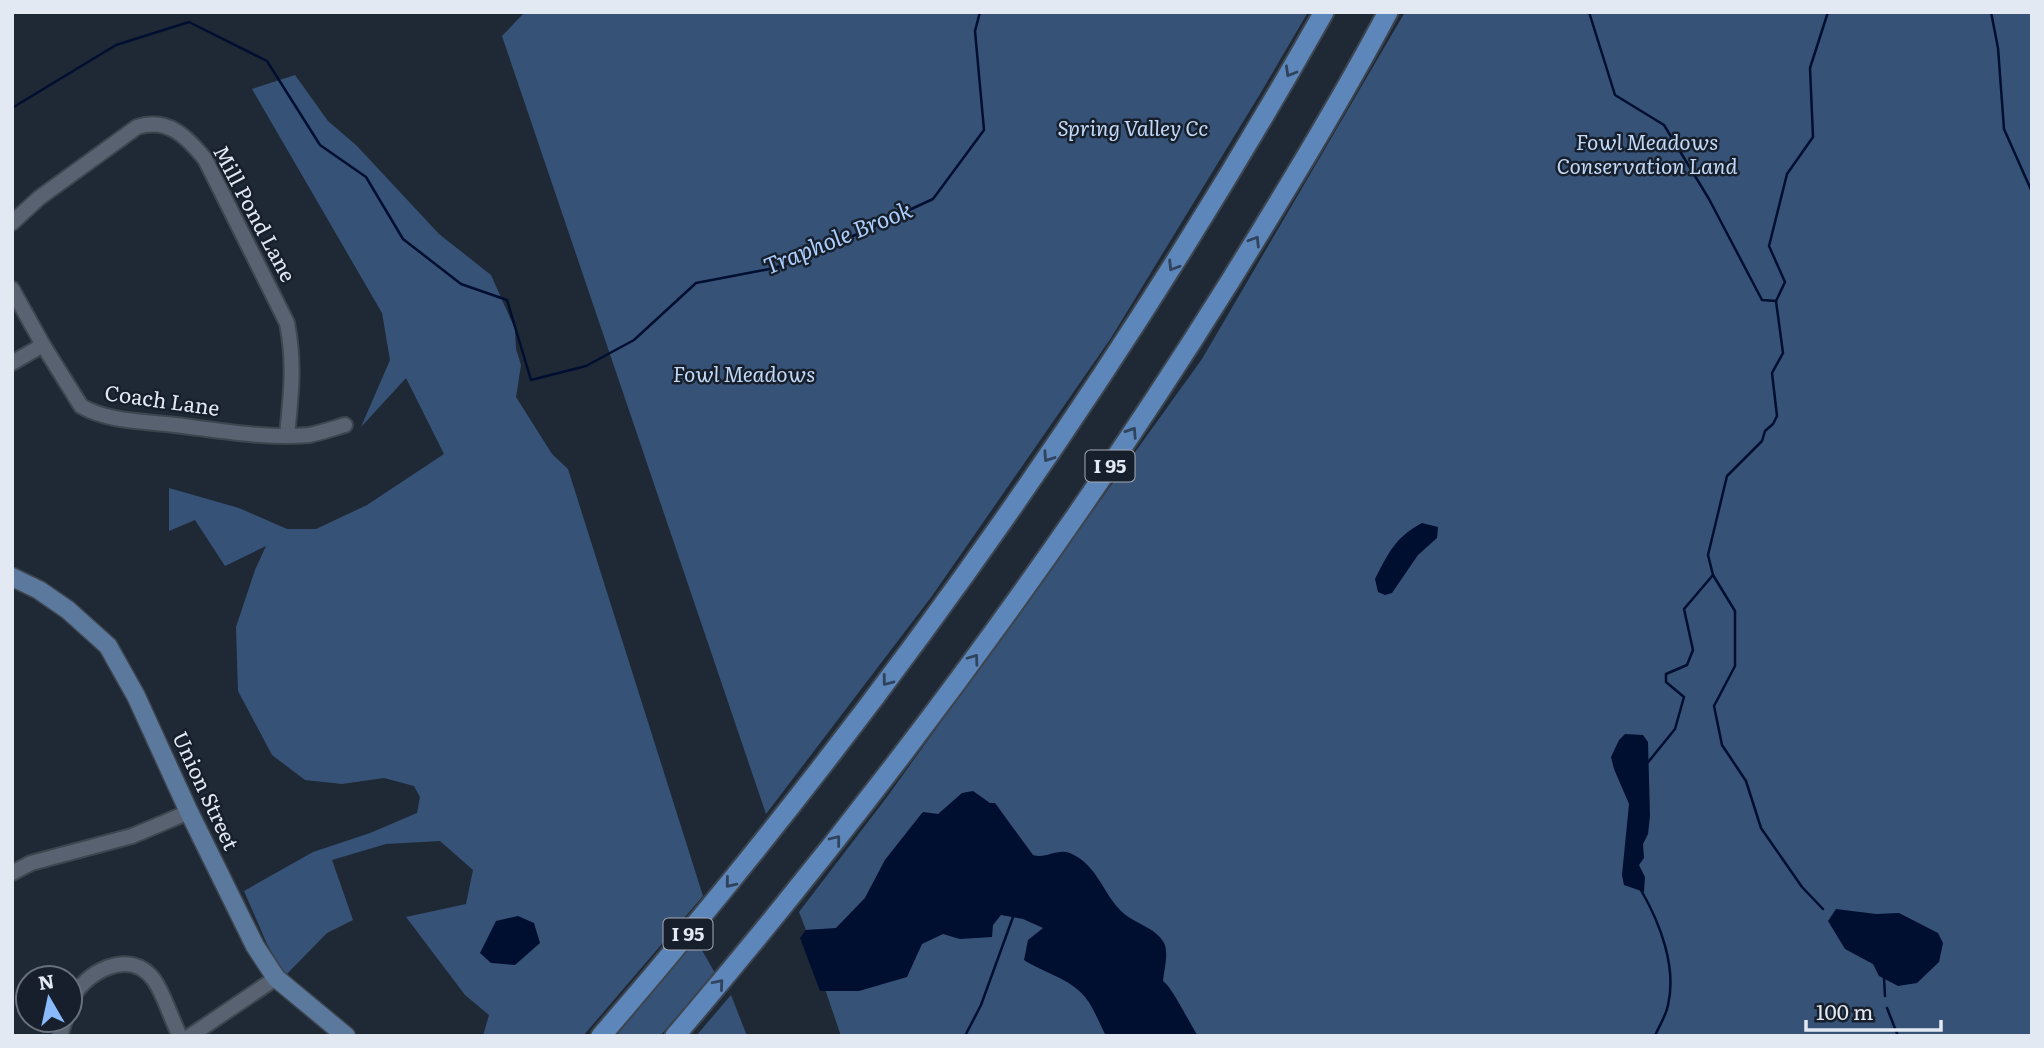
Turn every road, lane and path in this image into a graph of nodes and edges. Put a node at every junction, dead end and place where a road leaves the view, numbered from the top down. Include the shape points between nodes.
1 (1324, 12) edge
2 (1388, 12) edge
3 (12, 223) edge
4 (12, 289) edge
5 (43, 345) junction
6 (12, 363) edge
7 (345, 425) dead end
8 (287, 436) junction
9 (12, 577) edge
10 (189, 812) junction
11 (12, 872) edge
12 (275, 978) junction
13 (84, 982) edge
14 (180, 1036) edge
15 (190, 1036) edge
16 (346, 1036) edge
17 (601, 1036) edge
18 (675, 1036) edge

1 -> 17 highway, I 95 via 1158,290 983,551 807,786
18 -> 2 highway, I 95 via 876,789 1073,519 1252,246
3 - 8 street, Mill Pond Lane via 137,127 161,125 188,138 205,159 287,323 293,353
4 - 5 street
5 - 6 street
5 - 8 street, Coach Lane via 81,406 91,412
7 - 8 street, Coach Lane via 312,435
9 - 10 main road, Union Street via 68,610 108,646
10 - 11 street via 132,836
10 - 12 main road, Union Street
12 - 15 street
12 - 16 main road, Union Street
13 - 14 street via 112,965 147,972

